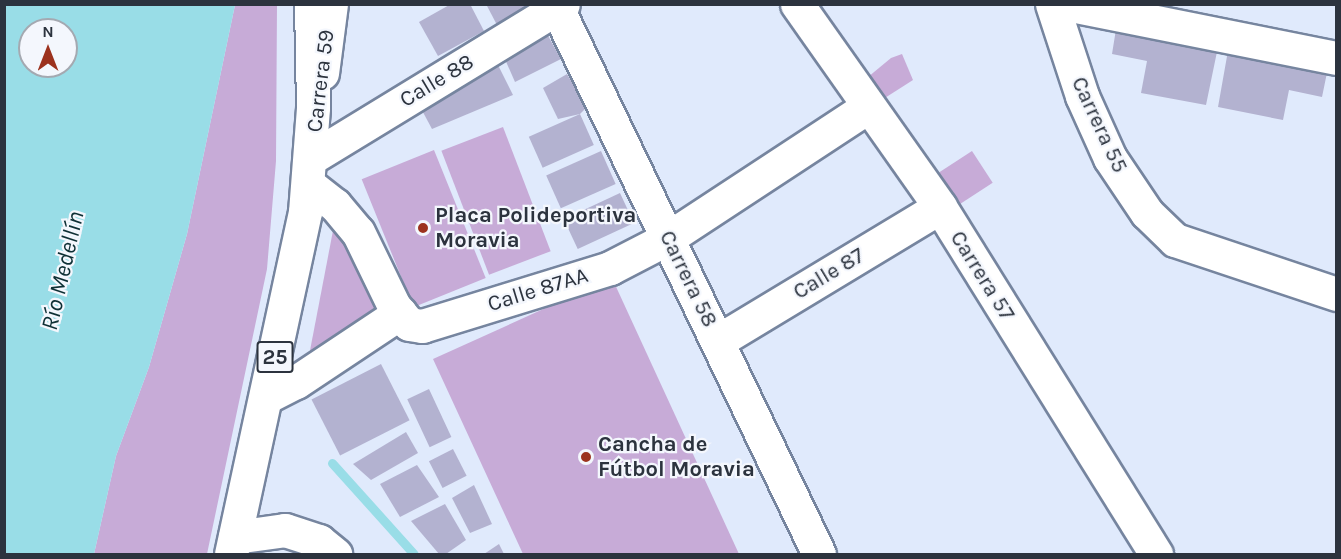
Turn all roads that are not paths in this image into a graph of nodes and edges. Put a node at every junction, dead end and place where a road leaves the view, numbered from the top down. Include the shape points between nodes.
1 (311, 4) edge
2 (331, 4) edge
3 (797, 4) edge
4 (1052, 4) edge
5 (1066, 4) edge
6 (558, 6) edge
7 (1336, 58) edge
8 (869, 106) junction
9 (310, 171) junction
10 (940, 207) junction
11 (668, 238) junction
12 (1336, 294) edge
13 (400, 313) junction
14 (718, 340) junction
15 (266, 397) junction
16 (233, 546) edge
17 (336, 555) edge
18 (819, 555) edge
19 (1156, 555) edge

1 - 9 main road, 25
2 - 9 main road, Carrera 59
3 - 8 main road, Carrera 57
4 - 12 main road, Carrera 55 via 1082,96 1110,158 1147,213 1175,240
5 - 7 main road
6 - 9 main road, Calle 88
6 - 11 main road, Carrera 58
8 - 10 main road, Carrera 57
8 - 11 main road, Calle 87AA
9 - 13 main road via 358,232 375,273
9 - 15 main road, 25
10 - 14 main road, Calle 87
10 - 19 main road, Carrera 57
11 - 13 main road, Calle 87AA via 610,268 422,326 409,324
11 - 14 main road, Carrera 58
13 - 15 main road via 296,382
14 - 18 main road, Carrera 58
15 - 16 main road, 25
16 - 17 main road via 285,530 319,541

